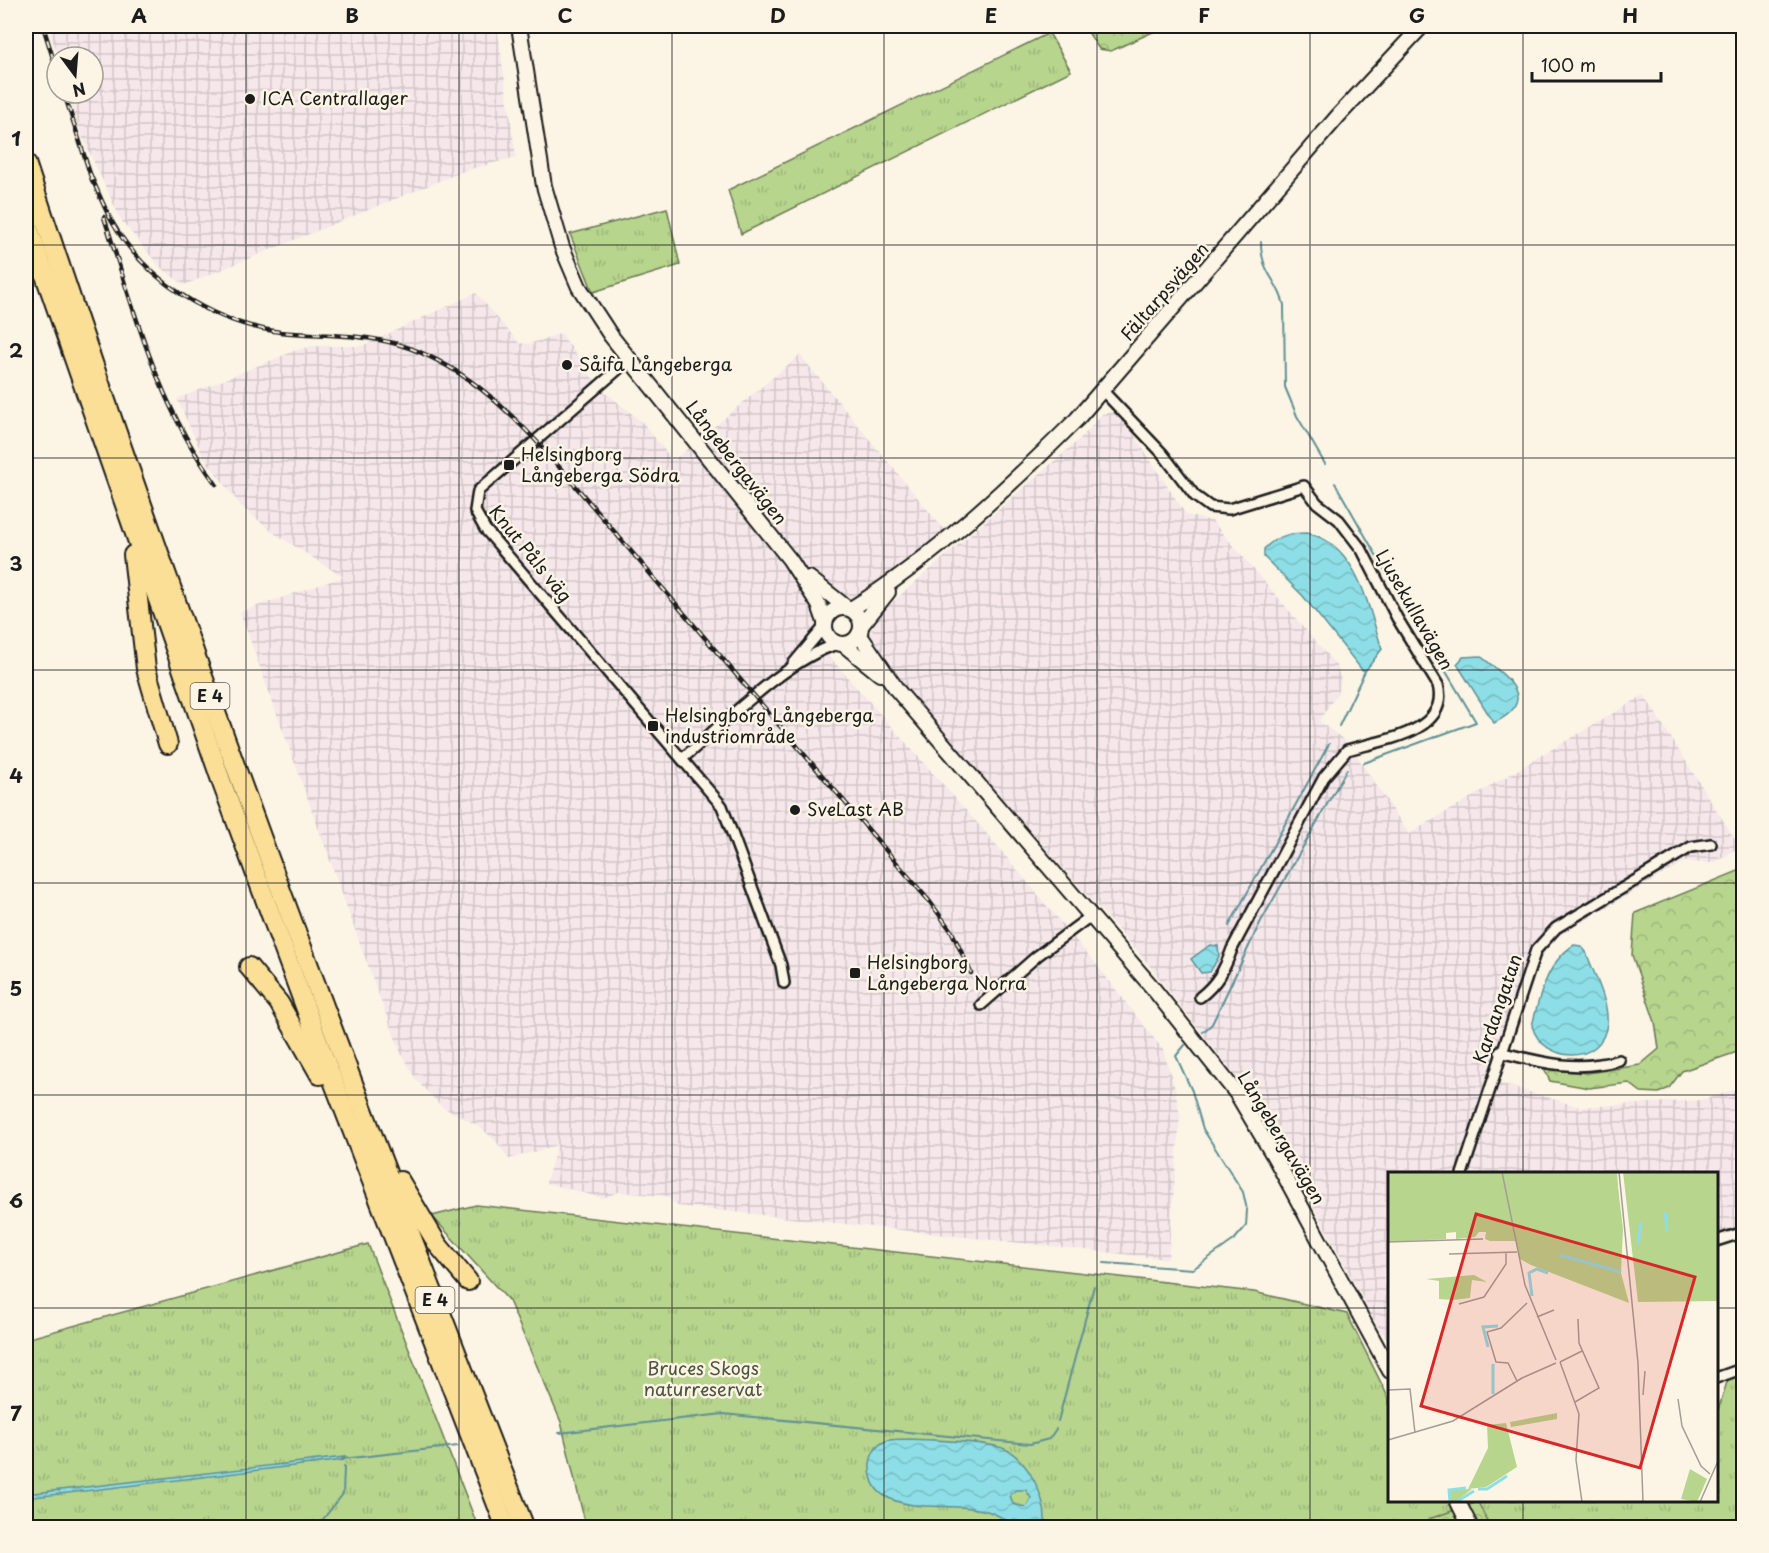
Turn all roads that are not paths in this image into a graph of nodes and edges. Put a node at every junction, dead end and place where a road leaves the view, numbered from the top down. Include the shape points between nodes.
1 (519, 26) edge
2 (1422, 26) edge
3 (26, 163) edge
4 (26, 221) edge
5 (630, 359) junction
6 (1103, 391) junction
7 (129, 521) junction
8 (790, 560) junction
9 (917, 563) junction
10 (849, 609) junction
11 (824, 625) junction
12 (860, 630) junction
13 (840, 644) junction
14 (785, 672) junction
15 (897, 690) junction
16 (168, 744) dead end
17 (681, 759) junction
18 (1711, 844) dead end
19 (1092, 915) junction
20 (249, 967) dead end
21 (784, 983) dead end
22 (1200, 997) dead end
23 (981, 1005) dead end
24 (1500, 1052) junction
25 (1619, 1060) dead end
26 (348, 1072) junction
27 (367, 1171) junction
28 (1462, 1172) edge
29 (1743, 1232) edge
30 (1718, 1241) edge
31 (468, 1281) dead end
32 (1386, 1355) edge
33 (1743, 1368) edge
34 (1718, 1377) edge
35 (1458, 1502) edge
36 (506, 1527) edge
37 (525, 1527) edge
38 (1472, 1527) edge

1 - 5 street, Långebergavägen via 544,186 562,247 592,309
2 - 6 street, Fältarpsvägen via 1339,115
3 - 26 highway, E 4 via 159,556
4 - 7 highway, E 4
5 - 8 street, Långebergavägen
5 - 17 street, Knut Påls väg via 480,490 474,508 482,524
6 - 9 street, Fältarpsvägen via 1031,465
6 - 22 street, Ljusekullavägen via 1162,453 1195,496 1210,507 1229,510 1304,486 1317,503 1339,520 1362,550 1441,694 1435,713 1422,726 1347,750 1340,756 1308,808 1226,967 1214,987
7 - 16 highway via 146,669
7 - 27 highway, E 4
8 - 10 street, Långebergavägen via 819,588
8 - 11 street, Långebergavägen via 819,605
9 - 10 street, Fältarpsvägen
9 - 12 street, Fältarpsvägen via 877,603
10 - 11 street via 833,610
10 - 12 street via 860,618
11 - 13 street via 830,639
11 - 14 street
12 - 13 street via 851,642
12 - 15 street, Långebergavägen
13 - 14 street via 824,648
13 - 15 street, Långebergavägen
14 - 17 street
15 - 19 street, Långebergavägen
17 - 21 street, Knut Påls väg via 728,816
18 - 24 street, Kardangatan via 1691,847 1556,928 1536,950
19 - 23 street
19 - 32 street, Långebergavägen via 1243,1103
20 - 27 highway via 279,1003 303,1042
24 - 25 street via 1552,1066 1584,1068
24 - 28 street, Kardangatan
26 - 31 highway via 405,1192 438,1245
26 - 37 highway, E 4
27 - 36 highway, E 4
29 - 30 street
33 - 34 street
35 - 38 street

